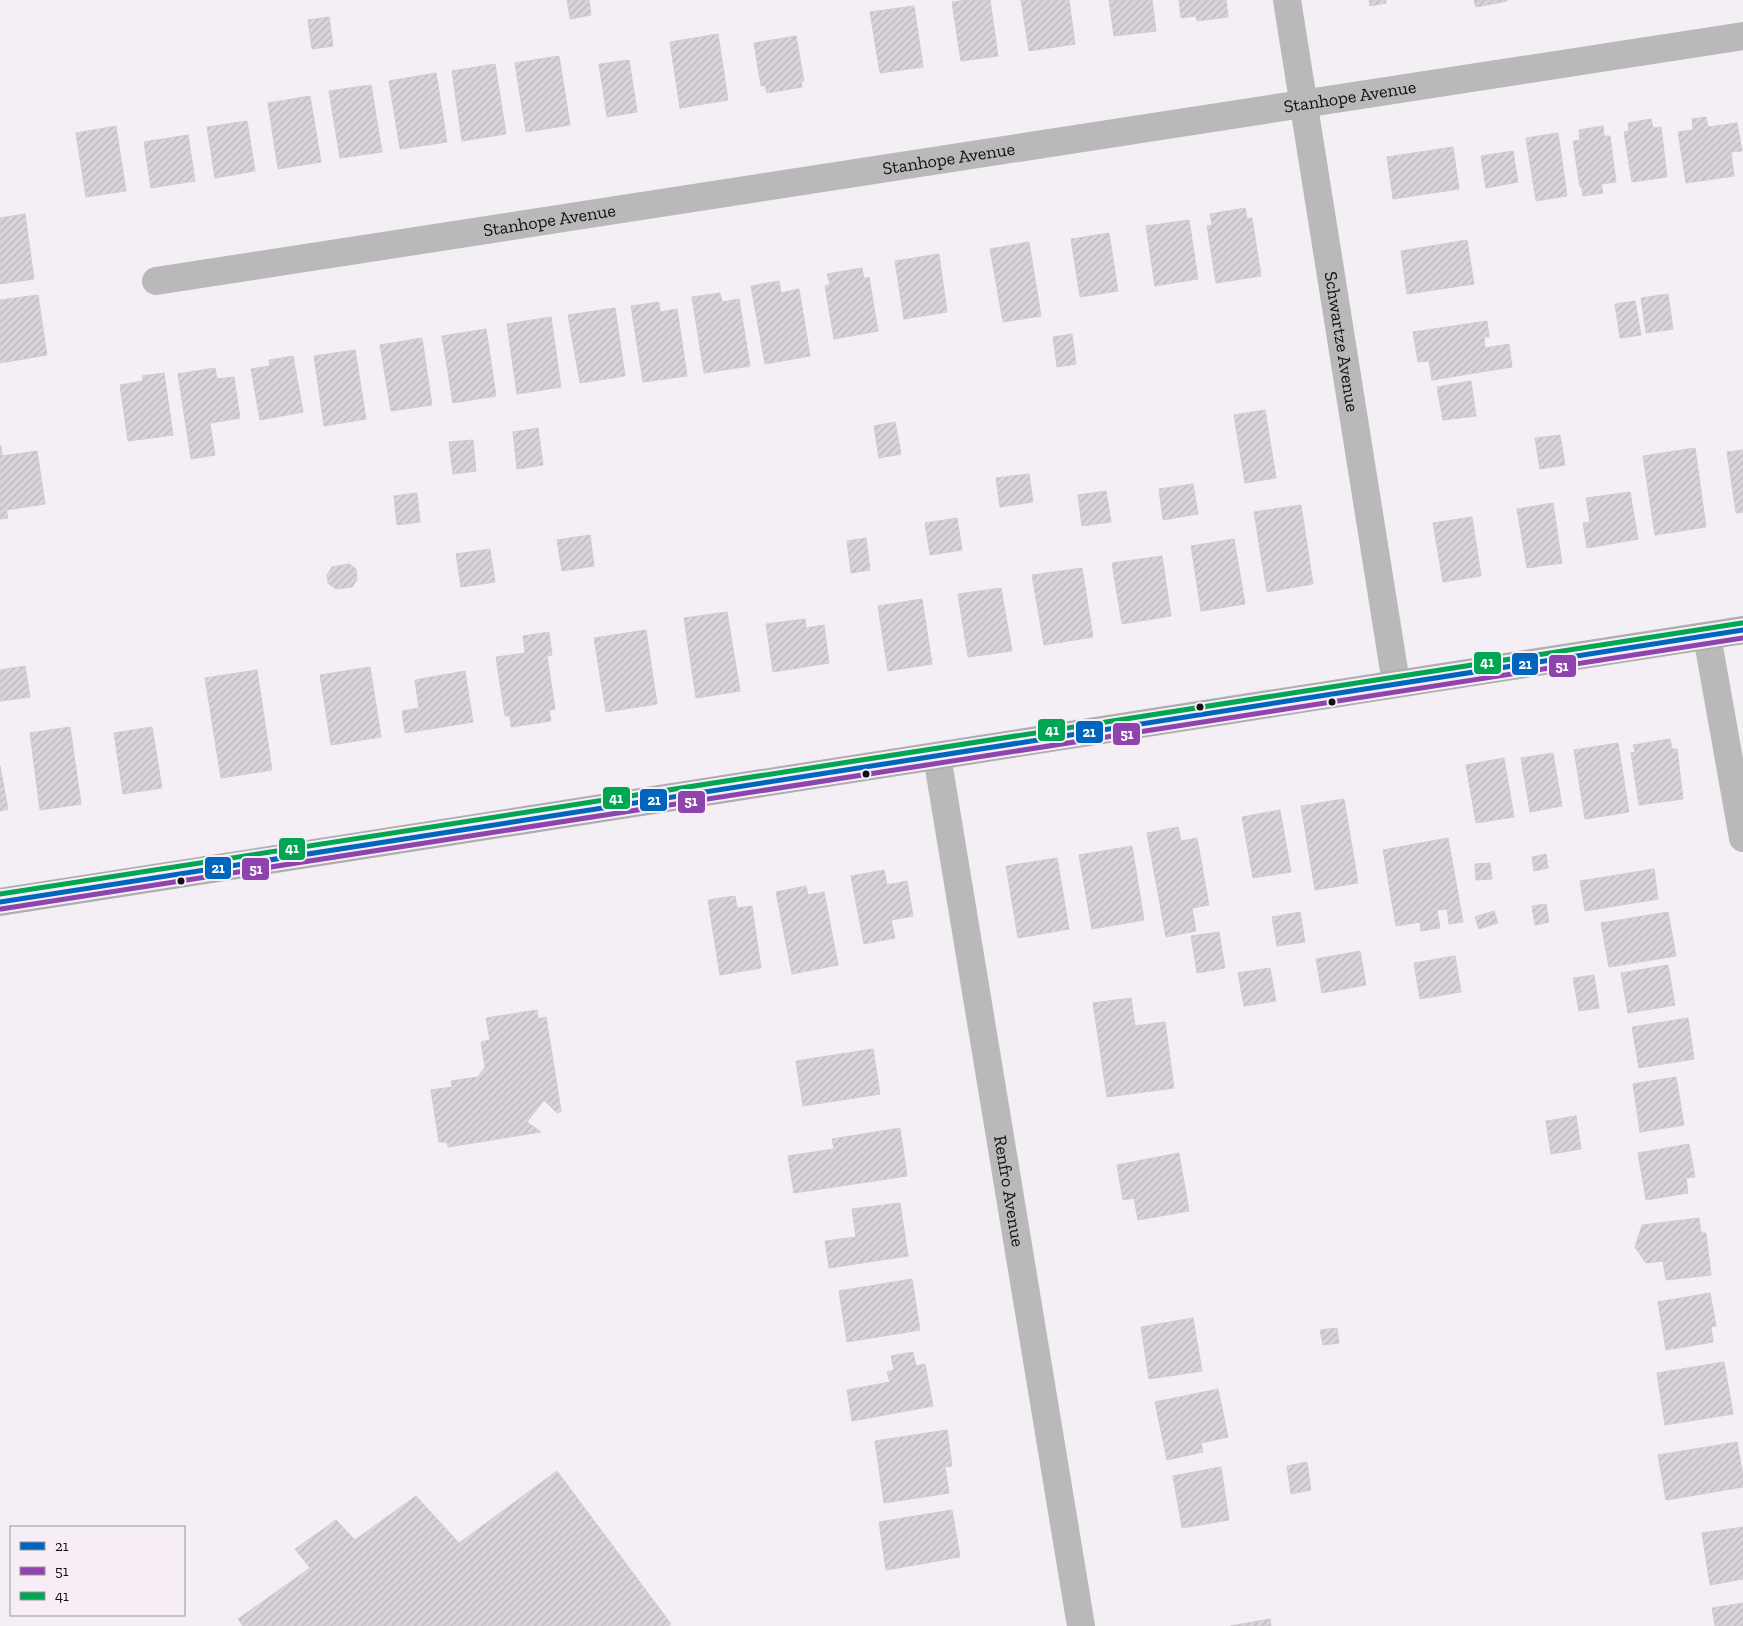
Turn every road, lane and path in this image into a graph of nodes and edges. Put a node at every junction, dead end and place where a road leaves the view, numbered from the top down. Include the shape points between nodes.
1 (1287, 0) edge
2 (1743, 36) edge
3 (1303, 105) junction
4 (156, 282) dead end
5 (1743, 630) edge
6 (1707, 636) junction
7 (1396, 683) junction
8 (937, 756) junction
9 (1743, 838) edge
10 (0, 902) edge
11 (1081, 1626) edge

1 - 3 street, Schwartze Avenue
2 - 3 street, Stanhope Avenue
3 - 4 street, Stanhope Avenue
3 - 7 street, Schwartze Avenue
5 - 6 street
6 - 7 street
6 - 9 street
7 - 8 street
8 - 10 street
8 - 11 street, Renfro Avenue

